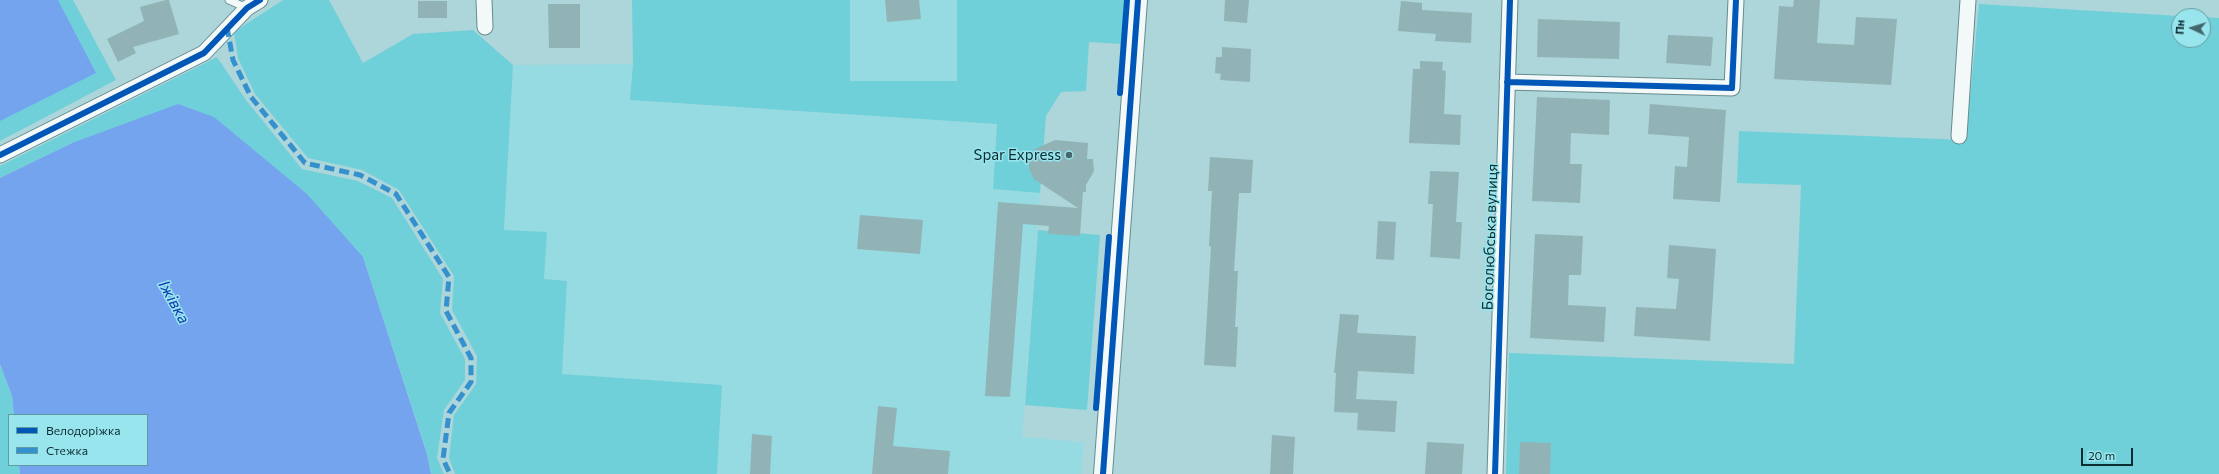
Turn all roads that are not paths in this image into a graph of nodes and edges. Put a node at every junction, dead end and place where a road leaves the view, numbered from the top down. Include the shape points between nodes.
1 (229, 0) edge
2 (260, 0) edge
3 (484, 0) edge
4 (1138, 0) edge
5 (1510, 0) edge
6 (1736, 0) edge
7 (1968, 0) edge
8 (248, 4) edge
9 (486, 27) dead end
10 (1507, 82) junction
11 (1959, 136) dead end
12 (0, 155) edge
13 (1103, 474) edge
14 (1495, 474) edge

1 - 8 lane
2 - 8 street
3 - 9 street
4 - 13 street
5 - 10 street, Боголюбська вулиця
6 - 10 street via 1732,88
7 - 11 street
8 - 12 street via 204,53
10 - 14 street, Боголюбська вулиця

